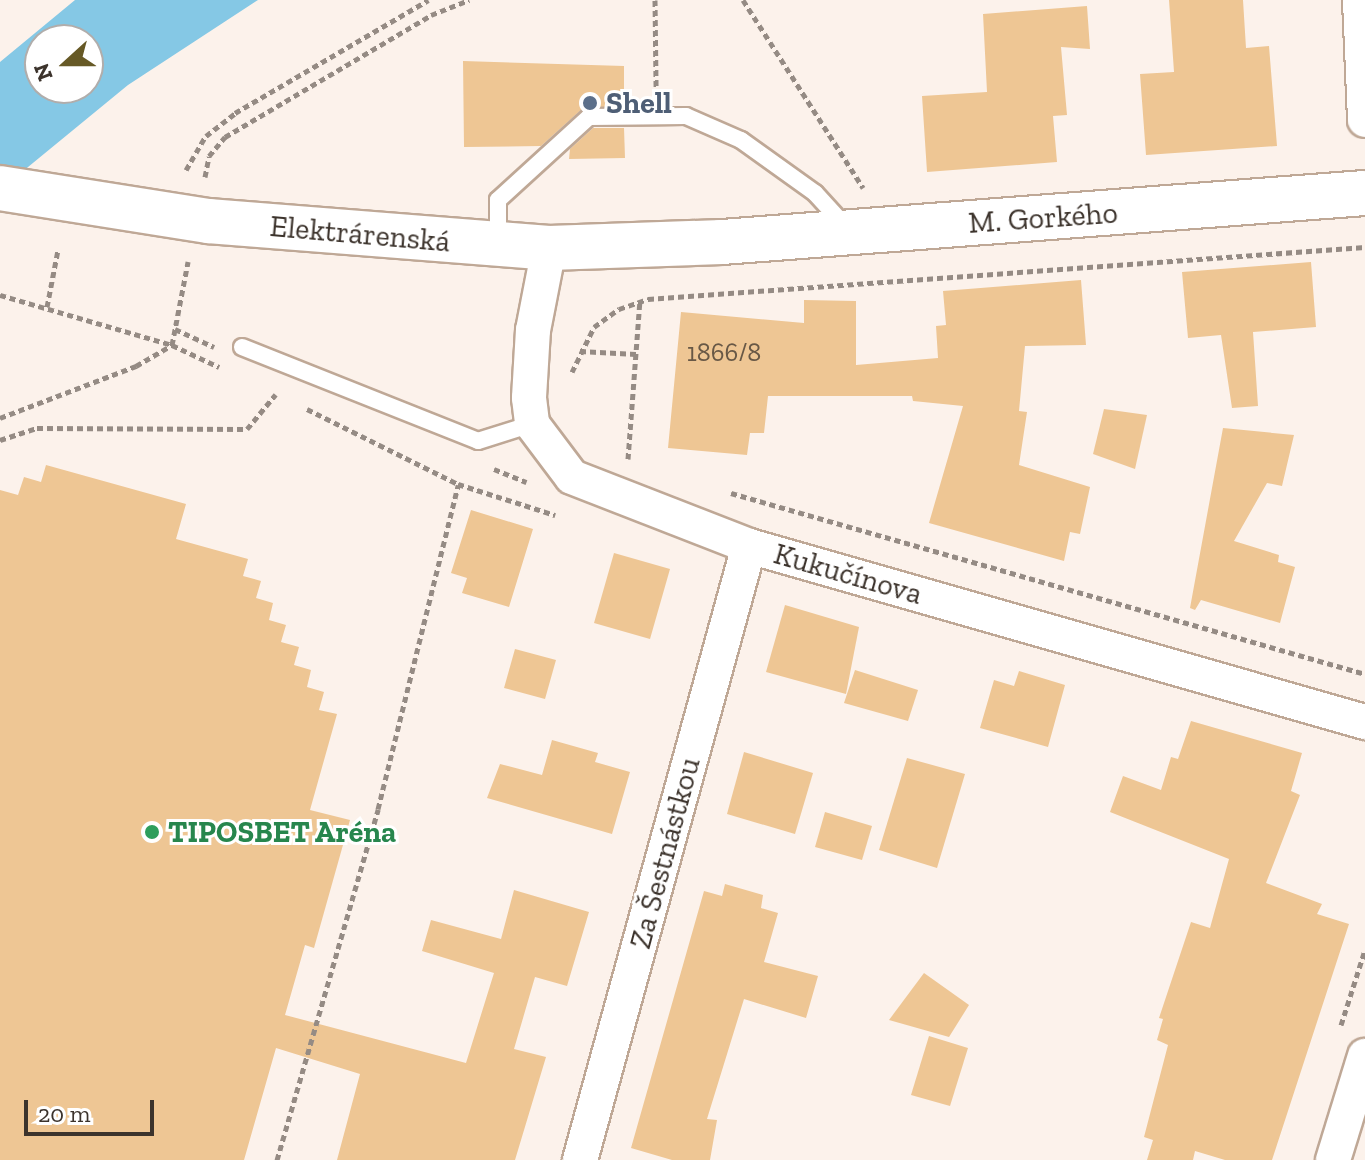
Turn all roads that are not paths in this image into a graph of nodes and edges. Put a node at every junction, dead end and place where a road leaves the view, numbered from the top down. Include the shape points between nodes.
1 (1360, 0) edge
2 (1365, 120) edge
3 (0, 188) edge
4 (1365, 193) edge
5 (850, 232) junction
6 (722, 242) joint
7 (498, 245) junction
8 (549, 248) junction
9 (242, 347) dead end
10 (532, 424) junction
11 (749, 546) junction
12 (1365, 722) edge
13 (1365, 1056) edge
14 (580, 1160) edge
15 (1333, 1160) edge

1 - 2 street
3 - 7 main road, Elektrárenská via 196,220
4 - 5 main road, M. Gorkého
5 - 6 main road, M. Gorkého
5 - 7 lane via 815,193 741,140 686,116 589,117 498,200
6 - 8 main road, Elektrárenská
7 - 8 main road, Elektrárenská
8 - 10 street via 533,330
9 - 10 lane via 478,441
10 - 11 street, Kukučínova via 572,477
11 - 12 street, Kukučínova
11 - 14 street, Za Šestnástkou
13 - 15 street

